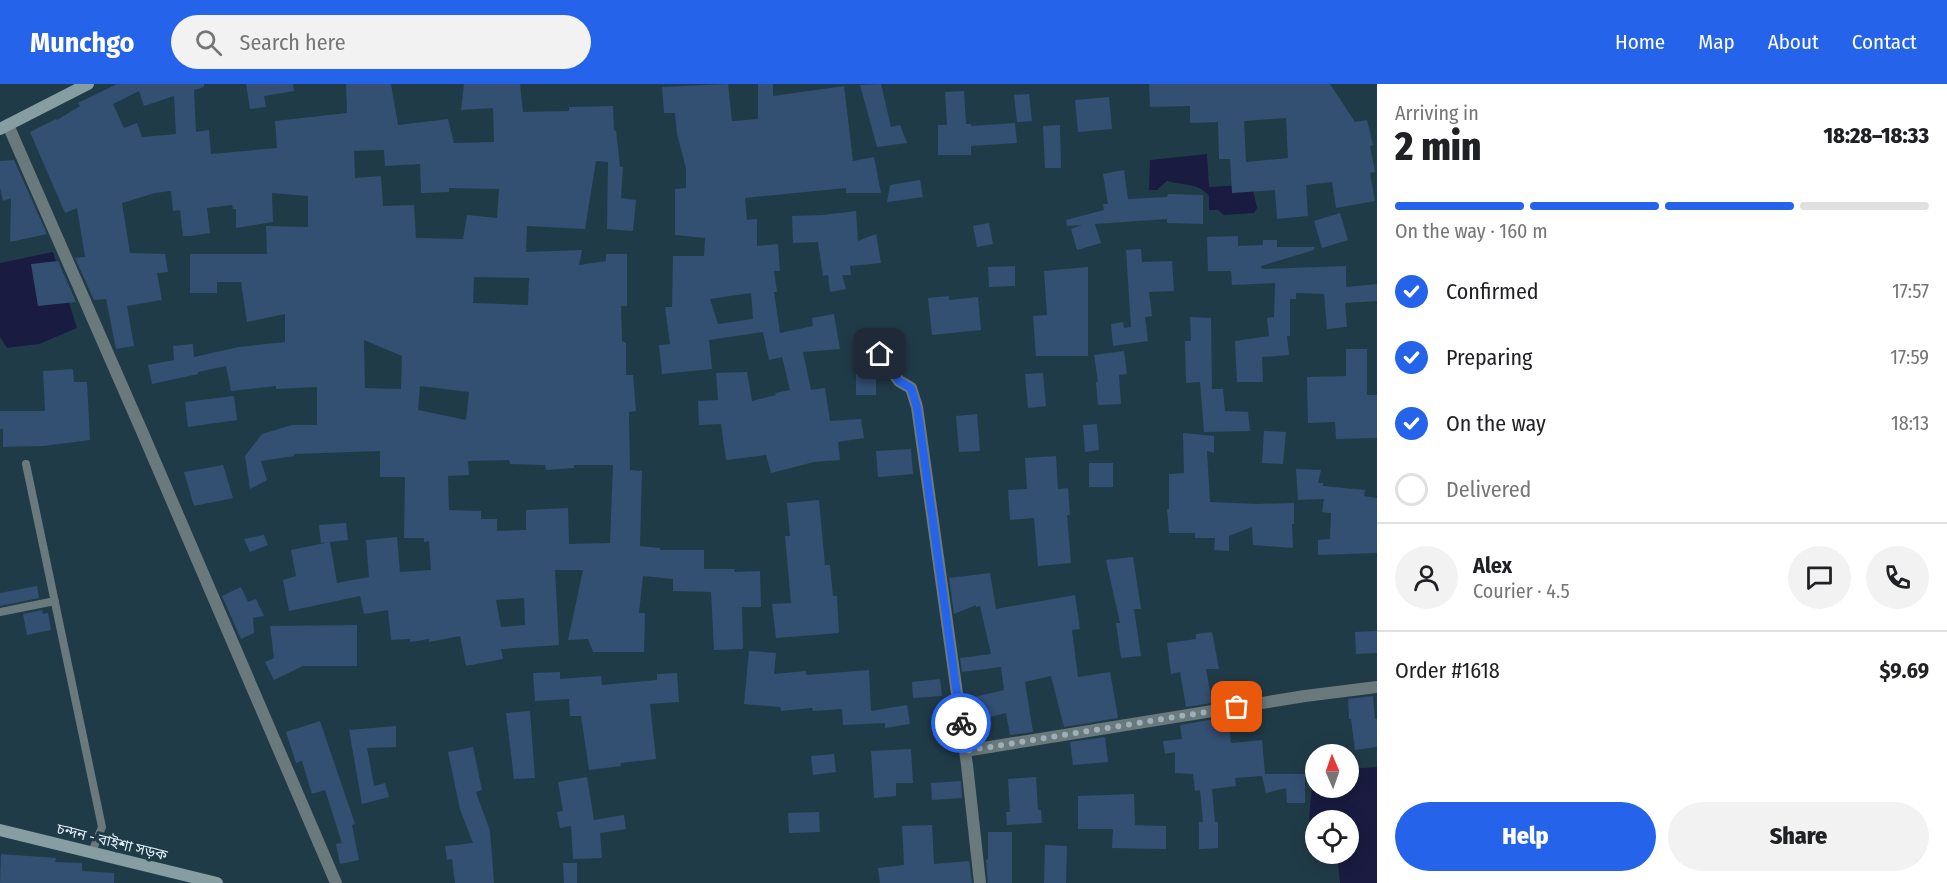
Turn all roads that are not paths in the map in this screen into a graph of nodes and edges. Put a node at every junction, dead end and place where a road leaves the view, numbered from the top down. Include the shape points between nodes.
1 (88, 84) edge
2 (2, 126) edge
3 (880, 354) dead end
4 (26, 464) dead end
5 (55, 600) junction
6 (0, 612) edge
7 (1377, 687) edge
8 (965, 751) junction
9 (0, 830) edge
10 (92, 852) junction
11 (217, 883) edge
12 (336, 883) edge
13 (980, 883) edge

1 - 2 main road
2 - 12 street via 149,447
3 - 8 street via 899,381 911,388 917,407
4 - 5 lane
5 - 6 lane
5 - 10 lane via 102,827
7 - 8 street
8 - 13 street
9 - 10 main road, চন্দন - বাইশা সড়ক
10 - 11 main road, চন্দন - বাইশা সড়ক

